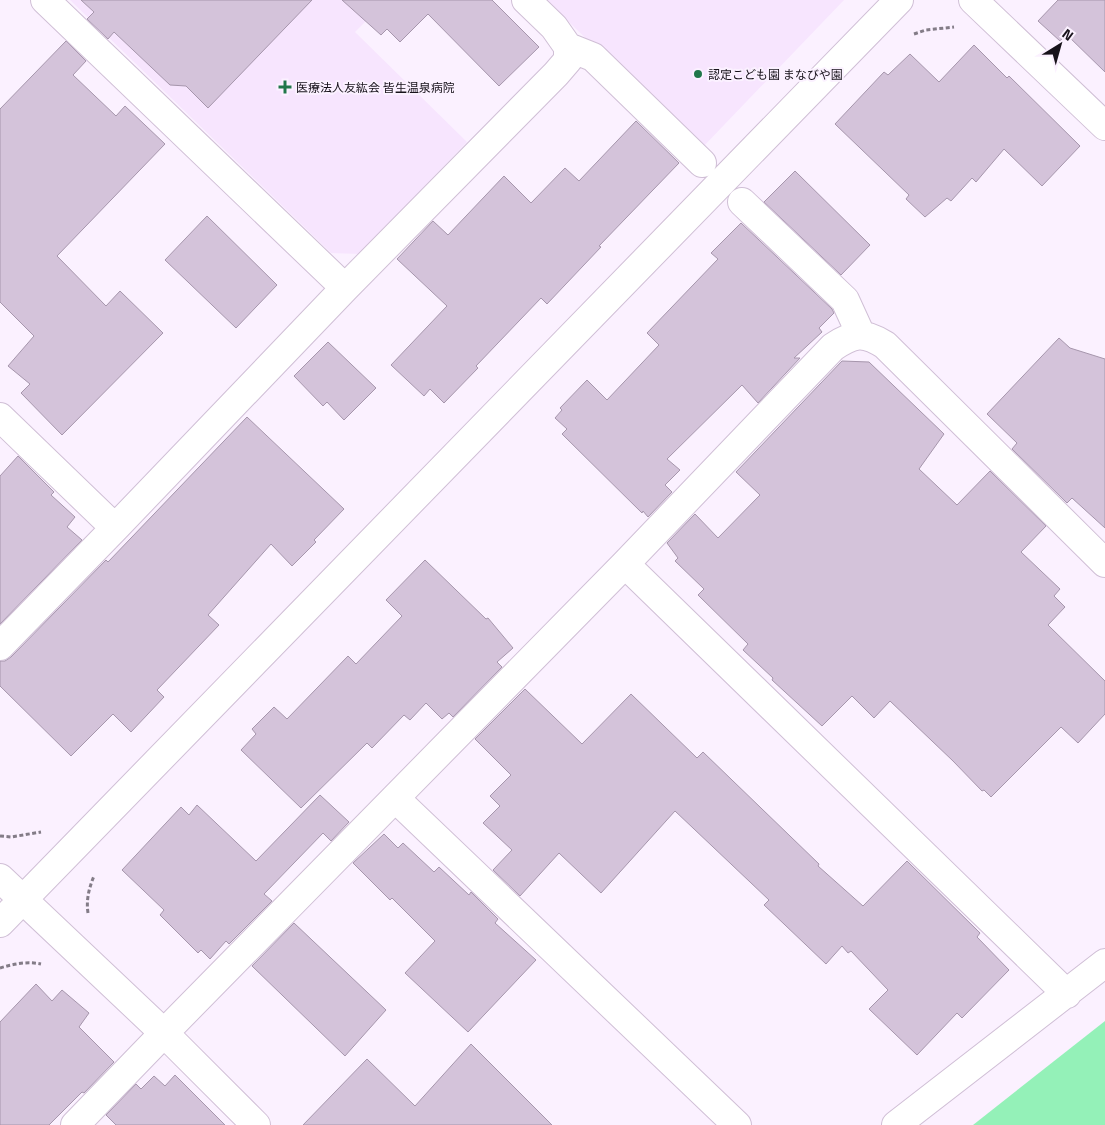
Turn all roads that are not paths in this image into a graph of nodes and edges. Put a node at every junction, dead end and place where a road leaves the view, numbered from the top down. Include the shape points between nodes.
1 (45, 0) edge
2 (526, 0) edge
3 (899, 0) edge
4 (973, 0) edge
5 (568, 47) junction
6 (1105, 126) edge
7 (702, 163) dead end
8 (742, 202) dead end
9 (345, 288) junction
10 (861, 335) junction
11 (0, 417) edge
12 (115, 528) junction
13 (1105, 563) edge
14 (625, 564) junction
15 (0, 646) edge
16 (395, 798) junction
17 (0, 878) edge
18 (22, 900) junction
19 (0, 923) edge
20 (1105, 963) edge
21 (1067, 994) junction
22 (164, 1033) junction
23 (76, 1125) edge
24 (256, 1125) edge
25 (737, 1125) edge
26 (896, 1125) edge

1 - 9 street
2 - 5 street via 554,27
3 - 18 street
4 - 6 street
5 - 7 street via 593,58
5 - 9 street via 568,60 556,74
8 - 10 street via 845,300
9 - 12 street
10 - 13 street via 873,337 885,345
10 - 14 street via 849,337 833,347
11 - 12 street
12 - 15 street
14 - 16 street
14 - 21 street
16 - 22 street
16 - 25 street
17 - 18 street
18 - 19 street
18 - 22 street
20 - 21 street
21 - 26 street
22 - 23 street
22 - 24 street

